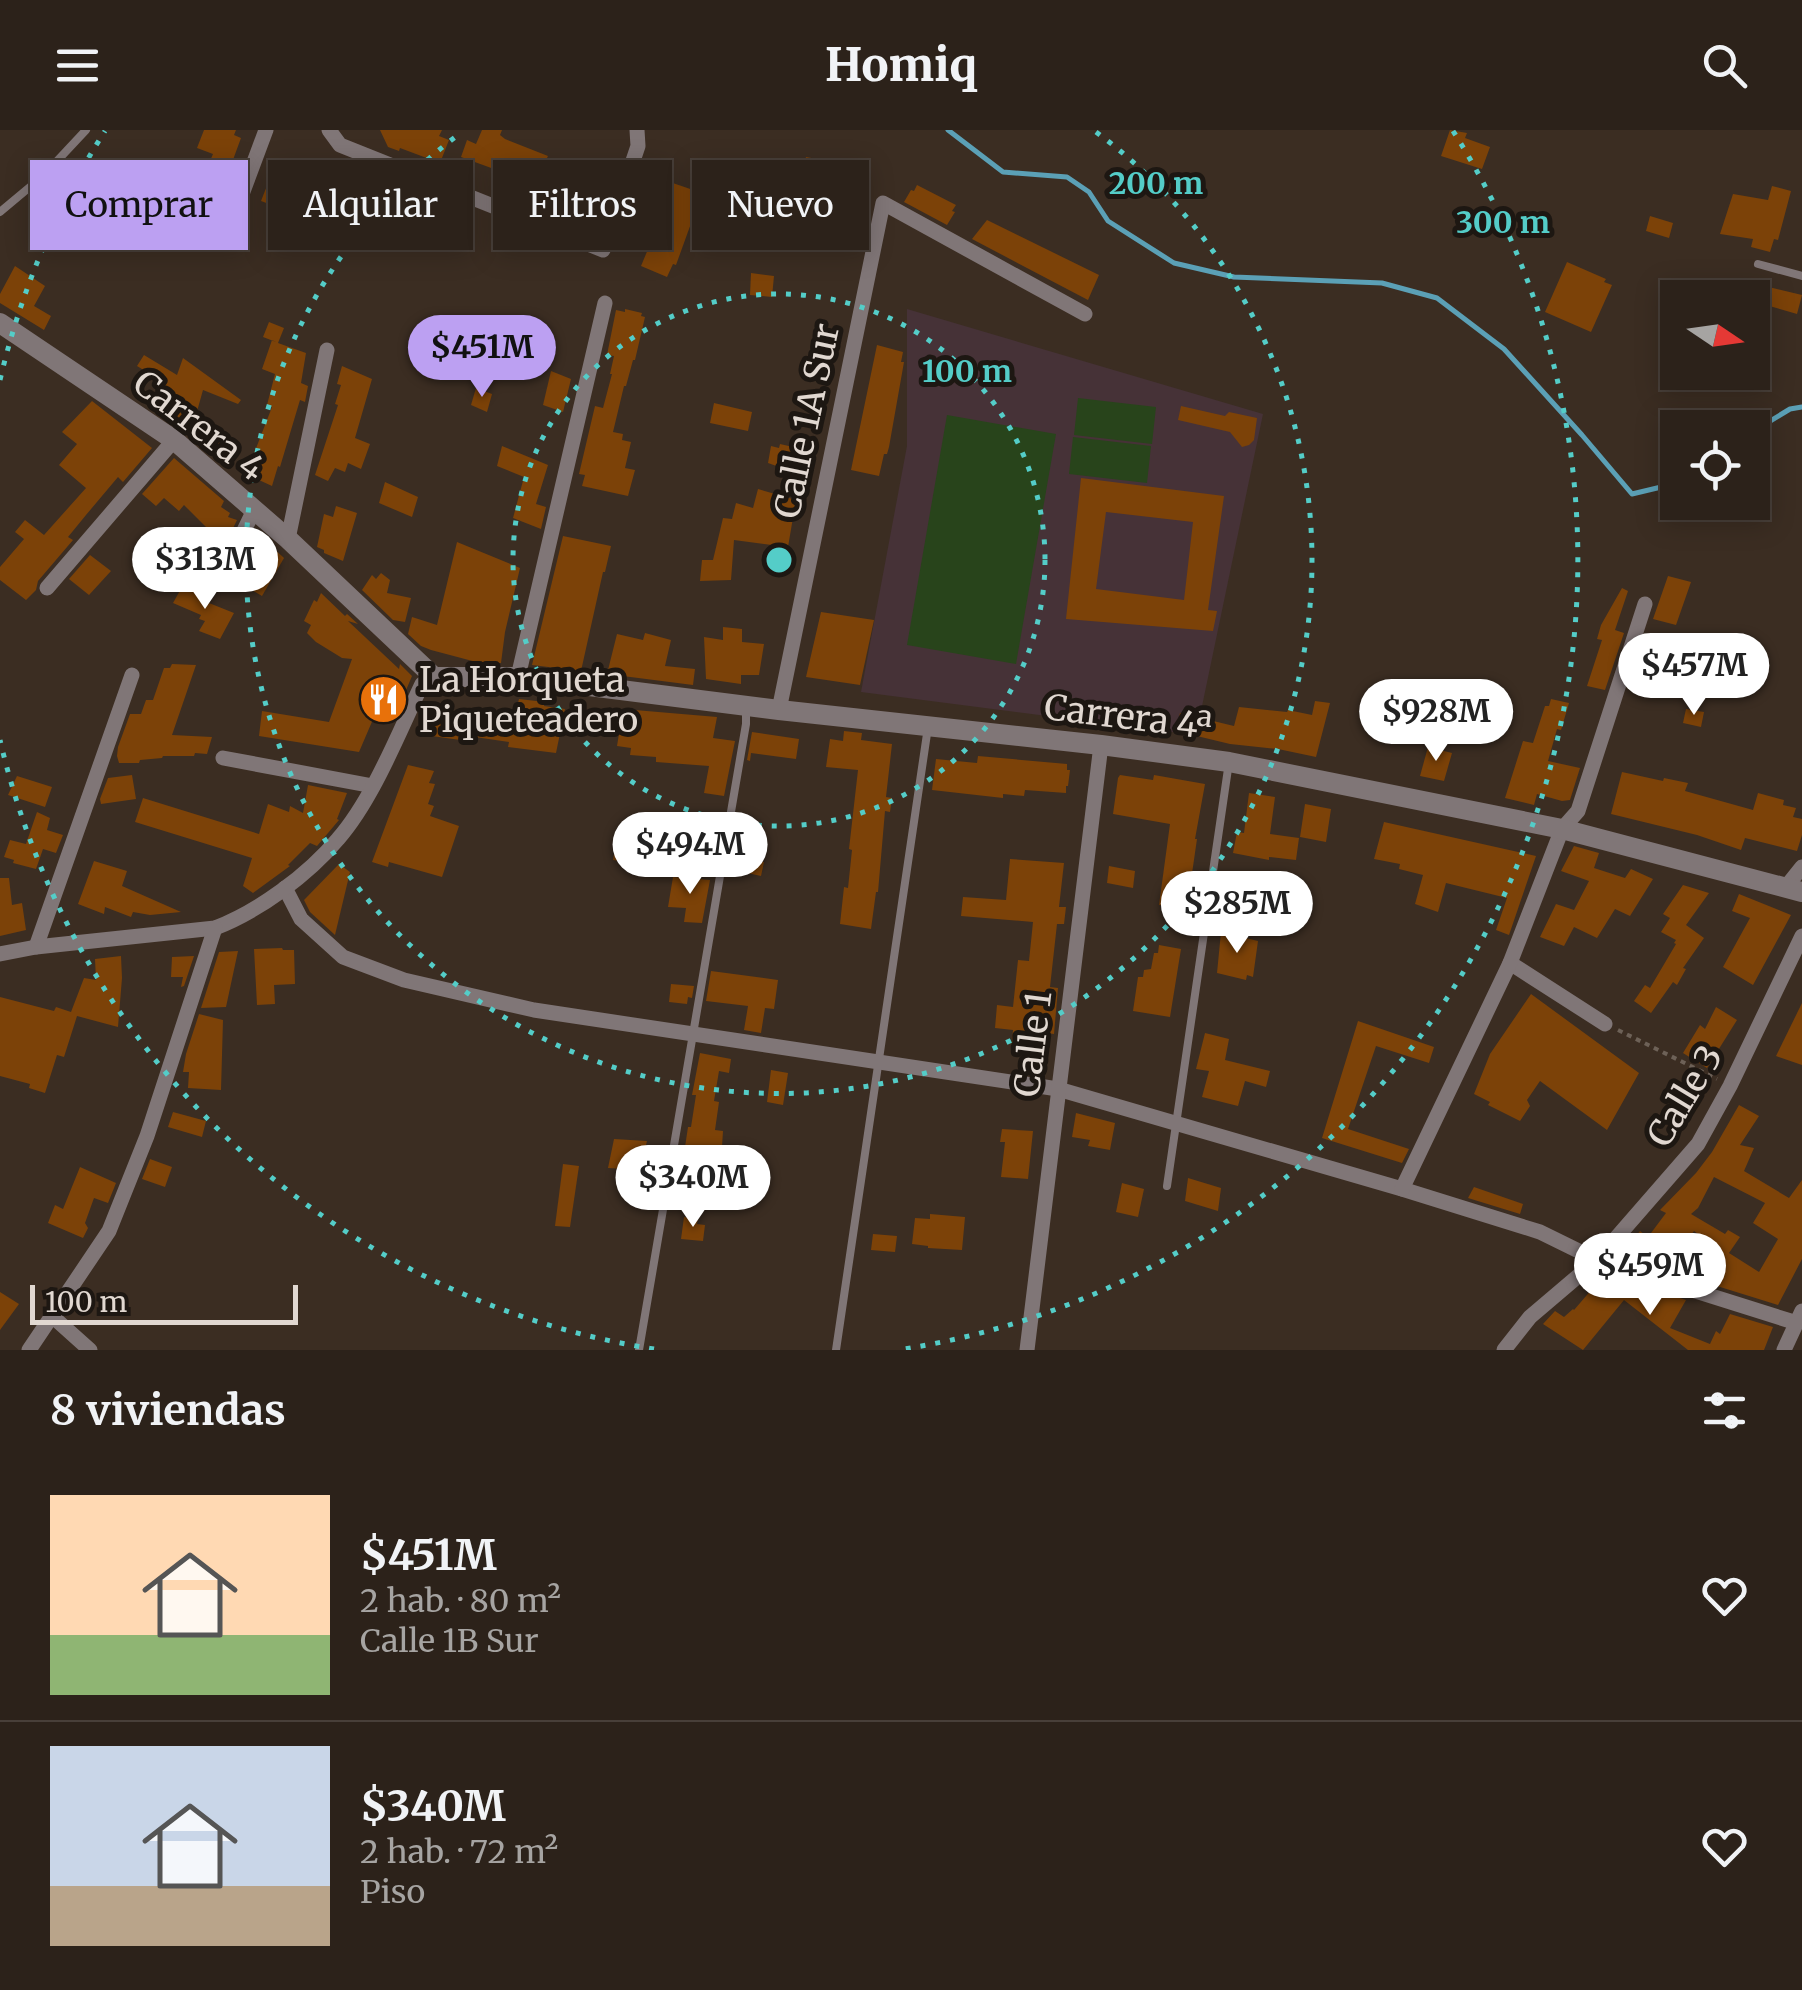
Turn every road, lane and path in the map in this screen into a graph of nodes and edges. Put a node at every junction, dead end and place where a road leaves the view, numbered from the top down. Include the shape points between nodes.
1 (86, 130) edge
2 (266, 130) edge
3 (329, 130) edge
4 (637, 130) edge
5 (248, 178) edge
6 (0, 212) edge
7 (1758, 264) dead end
8 (1802, 276) edge
9 (605, 304) dead end
10 (1084, 314) dead end
11 (0, 323) edge
12 (327, 350) dead end
13 (174, 440) junction
14 (254, 510) junction
15 (288, 538) junction
16 (218, 582) dead end
17 (47, 588) dead end
18 (1646, 604) dead end
19 (132, 674) dead end
20 (434, 677) junction
21 (518, 677) junction
22 (746, 706) junction
23 (779, 710) junction
24 (928, 727) junction
25 (1101, 745) junction
26 (223, 758) dead end
27 (1229, 762) junction
28 (373, 786) junction
29 (1562, 829) junction
30 (1802, 867) edge
31 (285, 888) junction
32 (1794, 889) edge
33 (215, 928) junction
34 (1802, 936) edge
35 (36, 948) junction
36 (0, 954) edge
37 (1510, 962) junction
38 (1605, 1024) joint
39 (694, 1034) junction
40 (880, 1061) junction
41 (1730, 1086) junction
42 (1058, 1089) junction
43 (1175, 1124) junction
44 (1167, 1186) dead end
45 (1402, 1189) junction
46 (1597, 1260) junction
47 (52, 1316) junction
48 (1799, 1317) edge
49 (29, 1350) edge
50 (90, 1350) edge
51 (639, 1350) edge
52 (836, 1350) edge
53 (1027, 1350) edge
54 (1504, 1350) edge
55 (1784, 1350) edge

1 - 6 lane
2 - 5 street
3 - 4 street via 340,145 603,250 638,146
7 - 8 lane
9 - 21 street
10 - 23 street, Calle 1A Sur via 882,203
11 - 13 street, Carrera 4
12 - 15 street
13 - 14 street, Carrera 4
13 - 17 street
14 - 15 street, Carrera 4
14 - 16 street
15 - 20 street, Carrera 4
18 - 29 street via 1578,811
19 - 35 street
20 - 21 street, Carrera 4ª
20 - 28 street via 422,684
21 - 22 street, Carrera 4ª
22 - 23 street, Carrera 4ª
22 - 39 lane
23 - 24 street, Carrera 4ª
24 - 25 street, Carrera 4ª
24 - 40 lane
25 - 27 street, Carrera 4ª
25 - 42 street, Calle 1
26 - 28 street
27 - 29 street, Carrera 4ª
27 - 43 lane
28 - 31 street via 339,838
29 - 32 street, Carrera 4ª
29 - 37 street
30 - 32 street
31 - 33 street
31 - 39 street via 301,919 343,957 404,980 534,1010
33 - 35 street
33 - 47 street via 109,1230
34 - 41 street, Calle 3
35 - 36 street
37 - 38 street
37 - 45 street
38 - 41 path
39 - 40 street
39 - 51 lane
40 - 42 street
40 - 52 lane
41 - 46 street, Calle 3 via 1698,1144
42 - 43 street
42 - 53 street, Calle 1
43 - 44 lane
43 - 45 street
45 - 46 street via 1540,1232
46 - 48 street
46 - 54 street, Calle 3 via 1530,1317
47 - 49 street
47 - 50 street
48 - 55 street

